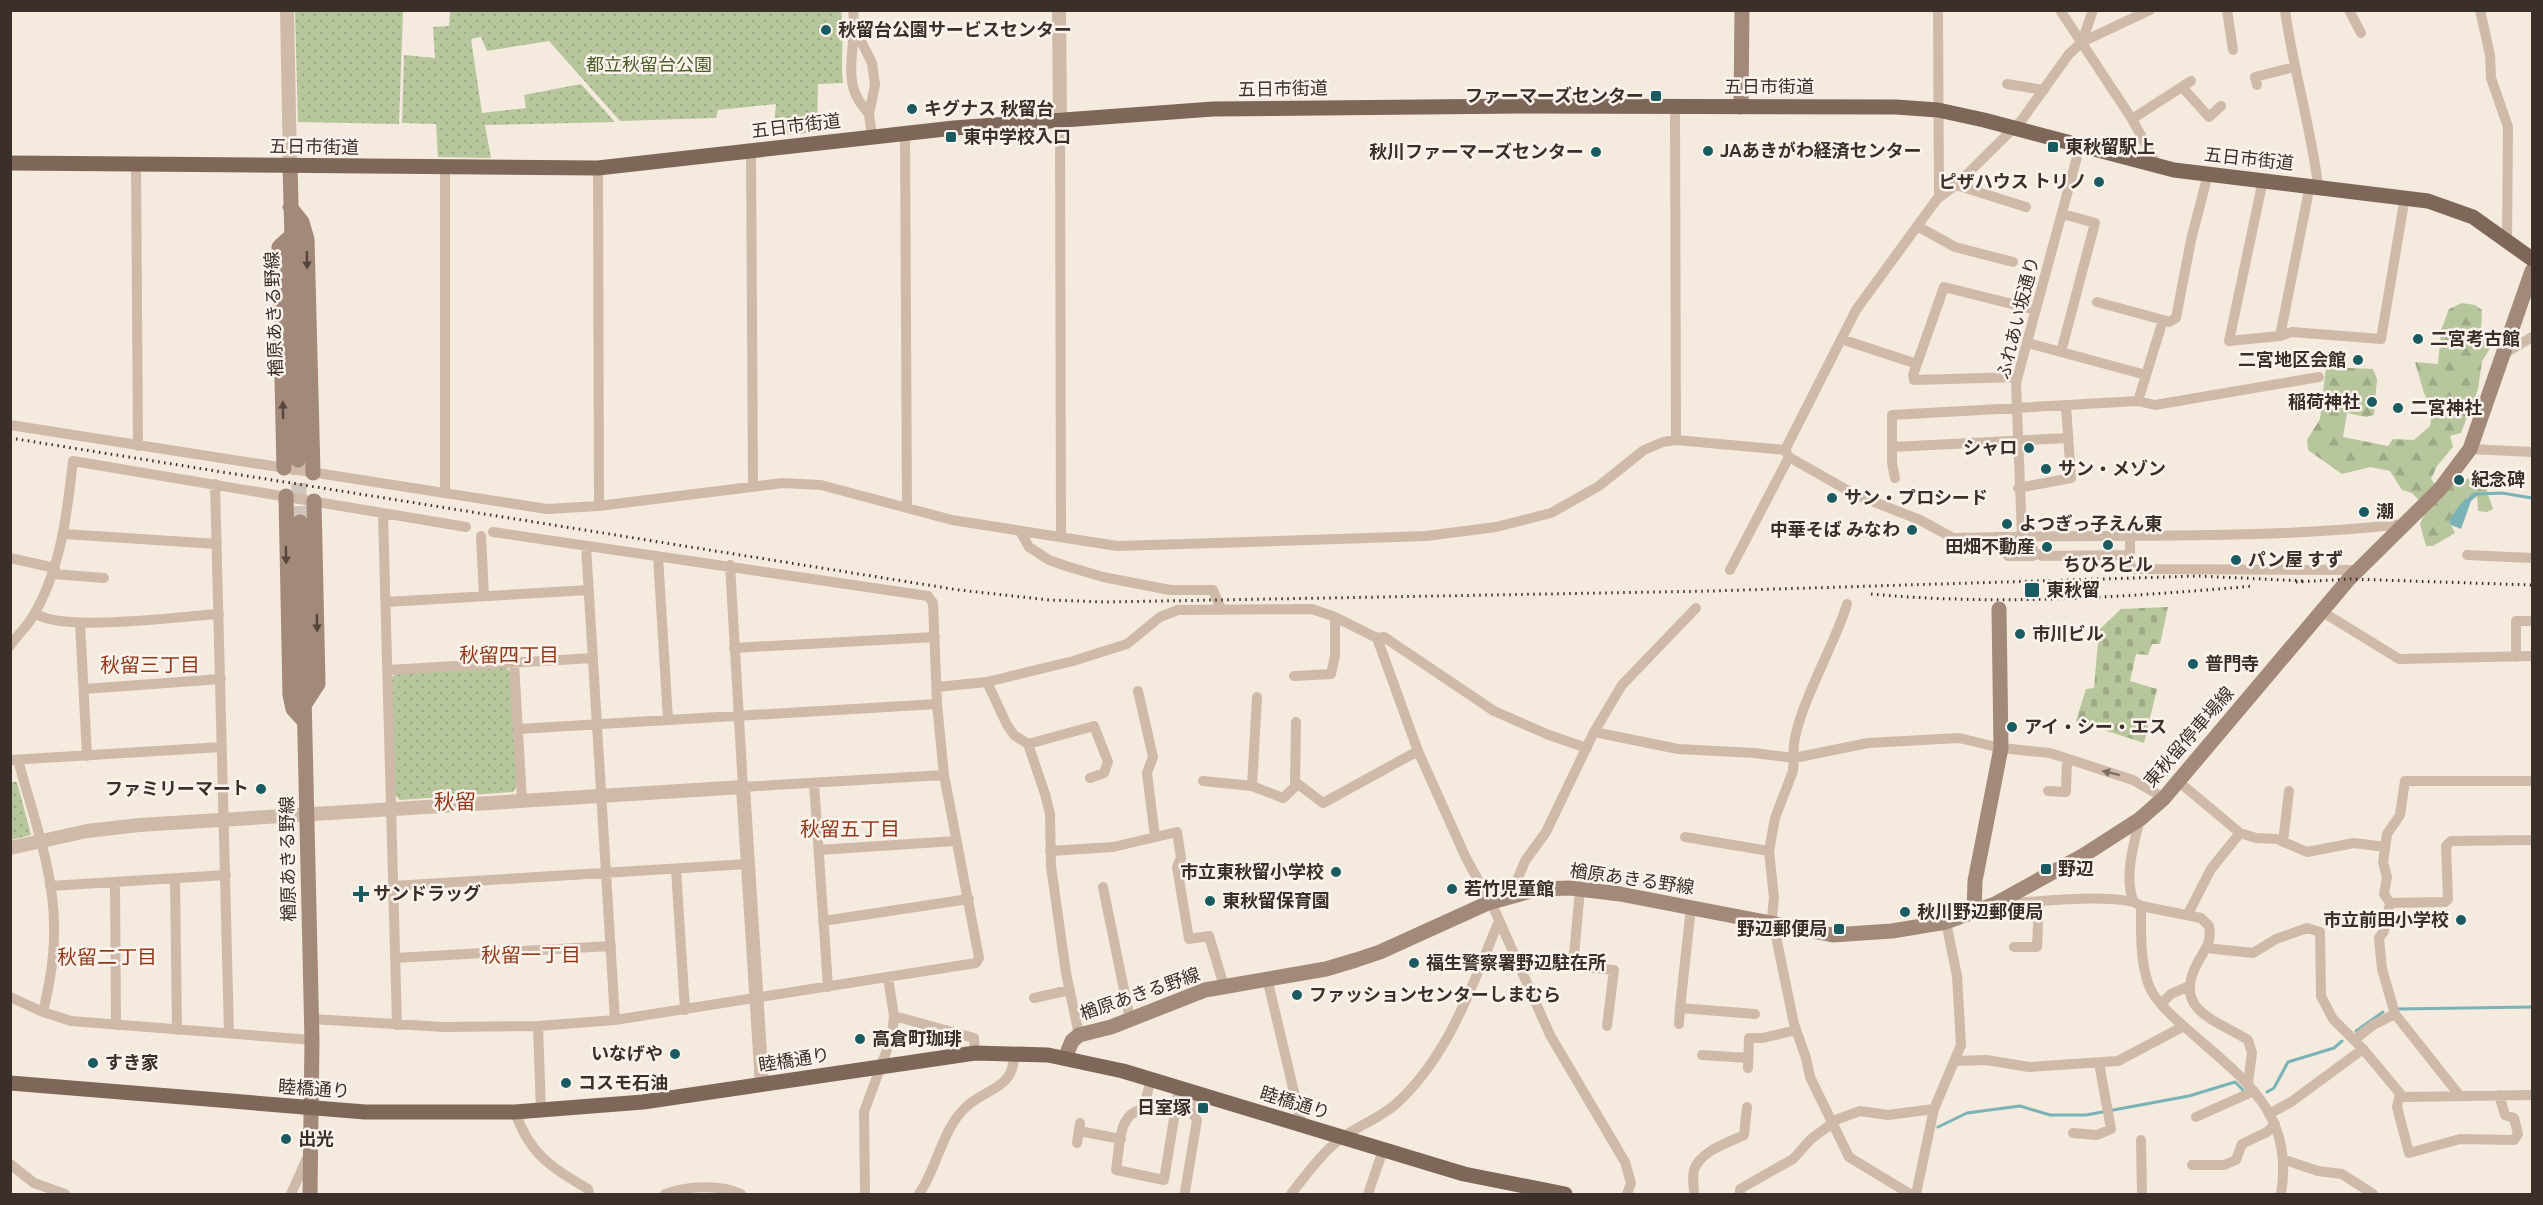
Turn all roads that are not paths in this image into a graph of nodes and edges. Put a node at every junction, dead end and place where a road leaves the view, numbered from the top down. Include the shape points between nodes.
1 (287, 10) edge
2 (853, 10) edge
3 (1059, 10) edge
4 (1742, 10) edge
5 (1938, 10) edge
6 (2060, 10) edge
7 (2093, 10) edge
8 (2150, 10) edge
9 (2227, 10) edge
10 (2286, 10) edge
11 (2349, 10) edge
12 (2481, 10) edge
13 (856, 30) junction
14 (2361, 33) dead end
15 (2082, 42) junction
16 (2234, 50) dead end
17 (872, 63) junction
18 (851, 67) junction
19 (2294, 67) junction
20 (2007, 84) dead end
21 (2257, 85) dead end
22 (2044, 90) junction
23 (873, 93) junction
24 (855, 94) junction
25 (1675, 106) junction
26 (1741, 106) junction
27 (2221, 106) dead end
28 (1938, 110) junction
29 (869, 114) junction
30 (2132, 119) junction
31 (1060, 120) junction
32 (2013, 128) junction
33 (905, 133) junction
34 (872, 137) junction
35 (2080, 146) junction
36 (751, 151) junction
37 (10, 163) edge
38 (136, 164) junction
39 (290, 166) junction
40 (2158, 167) junction
41 (445, 168) junction
42 (598, 168) junction
43 (2208, 174) junction
44 (2263, 180) junction
45 (1956, 185) junction
46 (2314, 185) junction
47 (1940, 197) junction
48 (2405, 197) junction
49 (290, 207) junction
50 (2026, 207) dead end
51 (2063, 214) junction
52 (1917, 226) junction
53 (291, 236) junction
54 (2507, 240) junction
55 (2532, 259) edge
56 (2013, 262) dead end
57 (2532, 271) edge
58 (2097, 302) dead end
59 (2036, 310) junction
60 (2163, 320) junction
61 (2280, 336) junction
62 (2532, 337) edge
63 (1841, 339) junction
64 (2028, 343) junction
65 (2061, 352) junction
66 (2502, 355) junction
67 (1917, 364) junction
68 (2146, 375) junction
69 (2018, 377) junction
70 (2319, 377) dead end
71 (2138, 401) junction
72 (2066, 406) junction
73 (2015, 409) junction
74 (10, 425) edge
75 (2068, 438) junction
76 (1676, 440) junction
77 (2017, 441) junction
78 (138, 446) junction
79 (1892, 447) junction
80 (2470, 449) junction
81 (2532, 452) edge
82 (1787, 453) junction
83 (298, 460) tunnel mouth
84 (284, 468) junction
85 (313, 473) junction
86 (1895, 478) dead end
87 (215, 484) junction
88 (753, 486) junction
89 (2018, 488) junction
90 (445, 493) junction
91 (286, 496) junction
92 (314, 501) junction
93 (599, 506) junction
94 (907, 508) junction
95 (383, 514) junction
96 (300, 522) tunnel mouth
97 (2404, 524) junction
98 (466, 527) dead end
99 (493, 531) dead end
100 (1020, 531) junction
101 (64, 534) junction
102 (481, 536) dead end
103 (2130, 536) junction
104 (1061, 537) junction
105 (2009, 537) junction
106 (2028, 537) junction
107 (217, 544) junction
108 (586, 546) junction
109 (2033, 552) junction
110 (2130, 555) junction
111 (2467, 555) dead end
112 (658, 556) junction
113 (10, 558) edge
114 (2532, 558) edge
115 (730, 565) junction
116 (1730, 570) dead end
117 (2358, 570) junction
118 (54, 571) junction
119 (104, 578) dead end
120 (589, 590) junction
121 (484, 596) junction
122 (386, 602) junction
123 (1847, 604) dead end
124 (1221, 609) junction
125 (1696, 609) dead end
126 (1999, 609) dead end
127 (2321, 611) junction
128 (35, 613) junction
129 (219, 614) junction
130 (1335, 617) junction
131 (2532, 621) edge
132 (80, 623) junction
133 (935, 637) junction
134 (1377, 638) junction
135 (10, 646) edge
136 (734, 648) junction
137 (2532, 656) edge
138 (2516, 657) junction
139 (593, 658) junction
140 (514, 663) junction
141 (388, 670) junction
142 (1294, 676) dead end
143 (220, 679) junction
144 (987, 682) junction
145 (937, 687) junction
146 (84, 688) junction
147 (1138, 691) dead end
148 (1257, 697) dead end
149 (305, 704) junction
150 (937, 704) junction
151 (739, 716) junction
152 (668, 720) junction
153 (304, 721) junction
154 (1296, 722) dead end
155 (597, 724) junction
156 (518, 729) junction
157 (1594, 732) junction
158 (1028, 744) junction
159 (222, 747) junction
160 (1587, 748) junction
161 (2001, 748) junction
162 (1418, 751) junction
163 (87, 756) junction
164 (1794, 758) junction
165 (2067, 759) junction
166 (14, 760) edge
167 (944, 775) junction
168 (1090, 778) dead end
169 (1203, 781) dead end
170 (2532, 781) edge
171 (2179, 782) junction
172 (814, 783) junction
173 (1252, 786) junction
174 (1295, 786) junction
175 (743, 787) junction
176 (2048, 790) dead end
177 (2289, 791) dead end
178 (602, 796) junction
179 (2164, 798) junction
180 (522, 801) junction
181 (390, 809) junction
182 (306, 814) junction
183 (2140, 819) junction
184 (224, 820) junction
185 (2240, 833) junction
186 (1155, 837) junction
187 (1685, 837) dead end
188 (2532, 840) edge
189 (39, 841) junction
190 (955, 841) junction
191 (2283, 842) junction
192 (2385, 847) junction
193 (10, 848) edge
194 (819, 850) junction
195 (1050, 851) junction
196 (1769, 851) junction
197 (748, 864) junction
198 (676, 869) junction
199 (606, 873) junction
200 (226, 875) junction
201 (175, 879) junction
202 (115, 883) junction
203 (51, 886) junction
204 (393, 886) junction
205 (1103, 887) dead end
206 (1580, 889) junction
207 (1511, 895) junction
208 (969, 899) junction
209 (2039, 902) junction
210 (1488, 903) junction
211 (2137, 903) junction
212 (2390, 903) junction
213 (1995, 904) junction
214 (1691, 907) junction
215 (1974, 912) junction
216 (2188, 914) junction
217 (824, 921) junction
218 (1499, 921) junction
219 (1946, 922) junction
220 (1773, 924) junction
221 (610, 946) junction
222 (2014, 947) dead end
223 (2206, 948) junction
224 (395, 958) junction
225 (888, 978) junction
226 (1267, 978) junction
227 (1224, 986) junction
228 (2188, 986) junction
229 (828, 987) junction
230 (1070, 990) junction
231 (10, 997) edge
232 (756, 998) junction
233 (1034, 998) dead end
234 (2162, 1003) junction
235 (1680, 1008) junction
236 (685, 1010) junction
237 (44, 1012) junction
238 (1755, 1014) dead end
239 (2395, 1014) junction
240 (894, 1016) junction
241 (312, 1019) junction
242 (1130, 1019) junction
243 (615, 1020) junction
244 (1679, 1024) dead end
245 (116, 1025) junction
246 (396, 1025) junction
247 (538, 1026) junction
248 (1607, 1026) dead end
249 (2184, 1026) junction
250 (177, 1030) junction
251 (1796, 1030) junction
252 (229, 1034) junction
253 (1079, 1035) junction
254 (312, 1040) junction
255 (2354, 1040) junction
256 (2363, 1049) junction
257 (975, 1053) junction
258 (1014, 1053) junction
259 (1702, 1055) dead end
260 (1065, 1058) junction
261 (1956, 1061) junction
262 (2099, 1063) junction
263 (883, 1066) junction
264 (1151, 1080) junction
265 (10, 1083) edge
266 (762, 1085) junction
267 (1185, 1090) junction
268 (2249, 1091) junction
269 (2400, 1094) junction
270 (2499, 1095) junction
271 (2532, 1095) edge
272 (2460, 1096) junction
273 (1747, 1107) dead end
274 (313, 1108) junction
275 (1934, 1109) junction
276 (541, 1111) junction
277 (515, 1112) junction
278 (2196, 1117) dead end
279 (2272, 1119) junction
280 (1832, 1123) junction
281 (1302, 1126) junction
282 (1079, 1132) dead end
283 (2073, 1133) dead end
284 (1342, 1138) junction
285 (1121, 1139) junction
286 (2141, 1140) dead end
287 (313, 1142) junction
288 (1383, 1150) junction
289 (2285, 1160) junction
290 (10, 1164) edge
291 (2192, 1165) dead end
292 (1185, 1192) dead end
293 (65, 1194) edge
294 (291, 1194) edge
295 (310, 1194) edge
296 (589, 1194) edge
297 (665, 1194) edge
298 (741, 1194) edge
299 (865, 1194) edge
300 (919, 1194) edge
301 (1291, 1194) edge
302 (1368, 1194) edge
303 (1565, 1194) edge
304 (1627, 1194) edge
305 (1694, 1194) edge
306 (1740, 1194) edge
307 (1910, 1194) edge
308 (1916, 1194) edge
309 (2142, 1194) edge
310 (2281, 1194) edge
311 (2373, 1194) edge

1 - 39 street
2 - 13 street
3 - 31 street
4 - 26 main road
5 - 28 street
6 - 15 street
7 - 15 street
8 - 15 street
9 - 16 street
10 - 19 street
11 - 14 street
12 - 54 street via 2491,78 2508,127
13 - 17 street
13 - 18 street
15 - 22 street
15 - 30 street
17 - 18 street via 863,57 855,58
17 - 23 street
18 - 24 street
19 - 21 street via 2254,77
19 - 46 street via 2313,140
20 - 22 street
22 - 32 street
23 - 24 street via 862,98
23 - 29 street
24 - 29 street
25 - 26 main road, 五日市街道
25 - 31 main road, 五日市街道 via 1225,109
25 - 76 street
26 - 28 main road, 五日市街道
27 - 30 street via 2209,117 2186,84
28 - 32 main road, 五日市街道
28 - 47 street
29 - 34 street
30 - 40 street
31 - 33 main road, 五日市街道
31 - 104 street
32 - 35 main road, 五日市街道
32 - 45 street
33 - 34 main road, 五日市街道
33 - 94 street
34 - 36 main road, 五日市街道
35 - 40 main road, 五日市街道
35 - 51 street, ふれあい坂通り
36 - 42 main road, 五日市街道
36 - 88 street
37 - 38 main road, 五日市街道
38 - 39 main road, 五日市街道
38 - 78 street
39 - 41 main road, 五日市街道
39 - 49 main road, 楢原あきる野線
40 - 43 main road, 五日市街道
41 - 42 main road, 五日市街道
41 - 90 street
42 - 93 street
43 - 44 main road, 五日市街道
43 - 60 street via 2176,318
44 - 46 main road, 五日市街道
44 - 61 street via 2229,341
45 - 47 street
45 - 50 street
46 - 48 main road, 五日市街道
46 - 61 street
47 - 52 street
48 - 54 main road, 五日市街道 via 2450,207
48 - 61 street via 2381,339 2308,332
49 - 53 main road, 楢原あきる野線
49 -> 85 main road via 302,222 307,239
51 - 59 street, ふれあい坂通り
51 - 65 street via 2095,223
52 - 56 street via 1954,246
52 - 63 street via 1866,293
53 - 83 main road, 楢原あきる野線
84 -> 53 main road via 279,247
54 - 55 main road, 五日市街道
57 - 66 main road, 東秋留停車場線
58 - 60 street
59 - 64 street, ふれあい坂通り
59 - 67 street via 1944,287
60 - 68 street
62 - 66 street
63 - 67 street
63 - 82 street
64 - 65 street
64 - 69 street, ふれあい坂通り
65 - 68 street
66 - 80 main road, 東秋留停車場線
67 - 69 street via 1914,380
68 - 71 street
69 - 73 street, ふれあい坂通り
70 - 71 street via 2155,405
71 - 72 street
72 - 73 street
72 - 75 street
73 - 77 street, ふれあい坂通り
73 - 79 street via 1892,415
74 - 78 street
75 - 77 street
75 - 89 street via 2071,478
76 - 82 street
76 - 104 street via 1644,450 1599,486 1551,513 1496,527 1426,536 1117,546
77 - 79 street
77 - 89 street, ふれあい坂通り
78 - 84 street
79 - 86 street
80 - 81 street
80 - 97 main road, 東秋留停車場線 via 2440,489
82 - 105 street via 1844,489 1920,520 1945,536
82 - 116 street
84 - 85 street
85 - 90 street
87 - 91 street
87 - 101 street via 73,461
87 - 107 street
88 - 93 street
88 - 94 street via 809,483
89 - 106 street, ふれあい坂通り
90 - 93 street via 547,509
91 - 92 street
91 -> 153 main road via 290,695 294,709
92 - 95 street
92 -> 149 main road via 318,684
94 - 100 street
95 - 98 street
95 - 122 street
96 - 149 main road, 楢原あきる野線
97 - 103 street
97 - 117 main road, 東秋留停車場線
99 - 108 street
100 - 104 street
100 - 124 street via 1029,547 1050,560 1103,577 1170,590 1213,590
101 - 107 street
101 - 118 street
102 - 121 street
103 - 106 street
103 - 110 street
105 - 106 street
105 - 109 street via 2008,556 2034,556
106 - 109 street, ふれあい坂通り
107 - 129 street
108 - 112 street
108 - 120 street
109 - 110 street via 2043,556
110 - 117 street via 2130,569
111 - 114 street
112 - 115 street
112 - 152 street
113 - 118 street
115 - 133 street via 928,596 933,603
115 - 136 street
117 - 127 main road, 東秋留停車場線
118 - 119 street
118 - 128 street
120 - 121 street
120 - 139 street
121 - 122 street
122 - 141 street
123 - 164 street via 1841,626 1800,715
124 - 130 street via 1312,609
124 - 144 street via 1178,610 1160,617 1127,644
125 - 157 street via 1622,685
126 - 161 main road
127 - 138 street via 2399,659
127 - 171 main road, 東秋留停車場線
128 - 132 street via 40,618
128 - 135 street
129 - 132 street
129 - 143 street
130 - 134 street
130 - 142 street via 1331,674
131 - 138 street via 2516,621
132 - 146 street
133 - 136 street
133 - 145 street
134 - 160 street via 1384,637 1494,711
134 - 162 street
136 - 151 street
137 - 138 street
139 - 140 street
139 - 155 street
140 - 141 street
140 - 156 street
141 - 181 street
143 - 146 street
143 - 159 street
144 - 145 street
144 - 158 street via 1007,725
145 - 150 street
146 - 163 street
147 - 186 street via 1154,757 1147,773
148 - 173 street
149 - 153 main road, 楢原あきる野線
150 - 151 street
150 - 167 street
151 - 152 street
151 - 175 street
152 - 155 street
153 - 182 main road, 楢原あきる野線
154 - 174 street
155 - 156 street
155 - 178 street
156 - 180 street
157 - 160 street
157 - 164 street via 1678,749
158 - 168 street via 1094,726 1108,762 1104,773
158 - 195 street via 1050,814
159 - 163 street
159 - 184 street
160 - 207 street via 1546,832 1525,861
161 - 164 street via 1959,738 1915,739 1868,743
161 - 165 street via 2050,753
161 - 215 main road via 1975,881
162 - 174 street via 1323,803 1298,784
162 - 210 street
163 - 166 street
164 - 196 street
165 - 176 street via 2066,792
179 -> 165 street via 2133,780
166 - 189 street
167 - 172 street
167 - 190 street
169 - 173 street
170 - 192 street via 2404,782 2400,814 2387,834
171 - 179 main road, 東秋留停車場線
171 - 185 street
172 - 175 street
172 - 194 street
173 - 174 street via 1283,798
175 - 178 street
175 - 197 street
177 - 191 street
178 - 180 street
178 - 199 street
179 - 183 main road, 東秋留停車場線
180 - 181 street
181 - 182 street
181 - 204 street
182 - 184 street
182 - 241 main road, 楢原あきる野線
183 - 211 street via 2130,881
183 - 213 main road, 東秋留停車場線
184 - 189 street via 97,830
184 - 200 street
185 - 191 street
185 - 216 street via 2211,869
186 - 195 street via 1113,847
186 - 227 street via 1177,832 1181,858 1177,867 1189,939 1209,936
187 - 196 street
188 - 212 street via 2451,841 2446,846 2448,899
189 - 193 street
189 - 203 street
190 - 194 street
190 - 208 street
191 - 192 street via 2307,852 2354,843
192 - 212 street via 2384,894
194 - 217 street
195 - 230 street
196 - 220 street
197 - 198 street
197 - 232 street
198 - 199 street
198 - 236 street
199 - 204 street
199 - 221 street
200 - 201 street
200 - 252 street
201 - 202 street
201 - 250 street
202 - 203 street
202 - 245 street
203 - 237 street via 53,955
204 - 224 street
205 - 242 street
206 - 207 main road, 楢原あきる野線 via 1538,889
206 - 214 main road, 楢原あきる野線
206 - 248 street via 1573,966 1614,970
207 - 210 main road, 楢原あきる野線
208 - 217 street
208 - 225 street via 979,958 976,963
209 - 211 street via 2080,899
209 - 213 street
209 - 222 street via 2037,947
210 - 218 street
210 - 226 main road, 楢原あきる野線 via 1380,952 1326,969
211 - 216 street
211 - 234 street via 2149,985
212 - 239 street via 2379,938 2382,969
213 - 215 main road, 東秋留停車場線
214 - 220 main road, 楢原あきる野線
214 - 235 street
215 - 219 main road, 楢原あきる野線
216 - 223 street via 2210,926
217 - 229 street
218 - 284 street via 1438,1055 1397,1103
218 - 304 street via 1550,1035 1625,1162 1631,1183
219 - 220 main road, 楢原あきる野線 via 1851,935
219 - 261 street via 1959,996 1961,1045
220 - 251 street
221 - 224 street
221 - 243 street
223 - 228 street
223 - 255 street via 2253,953 2276,939 2307,928 2320,932 2321,996 2333,1019
224 - 246 street
225 - 229 street
225 - 240 street
226 - 227 main road, 楢原あきる野線
226 - 281 street
227 - 242 main road, 楢原あきる野線
228 - 234 street via 2170,994
228 - 268 street via 2190,998 2200,1010 2248,1040 2252,1053
229 - 232 street
230 - 233 street
230 - 253 street
231 - 237 street
232 - 236 street
232 - 266 street
234 - 249 street
235 - 238 street
235 - 244 street
236 - 243 street
237 - 245 street via 71,1021
239 - 255 street
239 - 272 street
240 - 257 street via 974,1038
240 - 263 street
241 - 246 street
241 - 254 main road, 楢原あきる野線
242 - 253 main road, 楢原あきる野線
243 - 247 street
245 - 250 street
246 - 247 street
247 - 276 street
249 - 262 street via 2118,1061
249 - 268 street
250 - 252 street
251 - 259 street via 1749,1038 1748,1063
251 - 280 street via 1810,1077
252 - 254 street
253 - 260 main road, 楢原あきる野線
254 - 274 main road, 楢原あきる野線
255 - 256 street
256 - 269 street
256 - 279 street
257 - 258 main road, 睦橋通り
257 - 263 main road, 睦橋通り
258 - 260 main road, 睦橋通り
258 - 300 street via 1014,1066 1003,1084 966,1106 955,1118 929,1180
260 - 264 main road, 睦橋通り
261 - 262 street via 2029,1067
261 - 275 street
262 - 283 street via 2111,1129 2097,1135
263 - 266 main road, 睦橋通り
263 - 299 street via 864,1112
264 - 267 main road, 睦橋通り
264 - 285 street via 1143,1109 1132,1111 1124,1120
265 - 274 main road, 睦橋通り
266 - 276 main road, 睦橋通り
267 - 281 main road, 睦橋通り
267 - 285 street via 1164,1180 1116,1170
267 - 292 street via 1197,1120
268 - 278 street
268 - 279 street
269 - 270 street via 2397,1107 2409,1153 2460,1139 2514,1140 2518,1134 2514,1118 2505,1115
269 - 272 street via 2406,1098
270 - 271 street
270 - 272 street
273 - 305 street via 1744,1135 1700,1160 1694,1171
274 - 277 main road, 睦橋通り via 420,1114
274 - 287 main road, 楢原あきる野線
275 - 280 street via 1888,1115 1860,1111
275 - 308 street
276 - 277 main road, 睦橋通り
277 - 296 street via 521,1128 547,1164 588,1189
279 - 289 street
279 - 291 street via 2267,1132 2242,1144 2236,1160 2224,1165
280 - 306 street via 1811,1138 1793,1159 1740,1189
280 - 307 street via 1850,1157
281 - 284 main road, 睦橋通り
282 - 285 street
284 - 288 main road, 睦橋通り
284 - 301 street via 1322,1154
286 - 309 street
287 - 294 street
287 - 295 main road, 楢原あきる野線
288 - 302 street
288 - 303 main road, 睦橋通り via 1498,1183
289 - 310 street
289 - 311 street via 2342,1174
290 - 293 street via 34,1183
297 - 298 street via 704,1189

